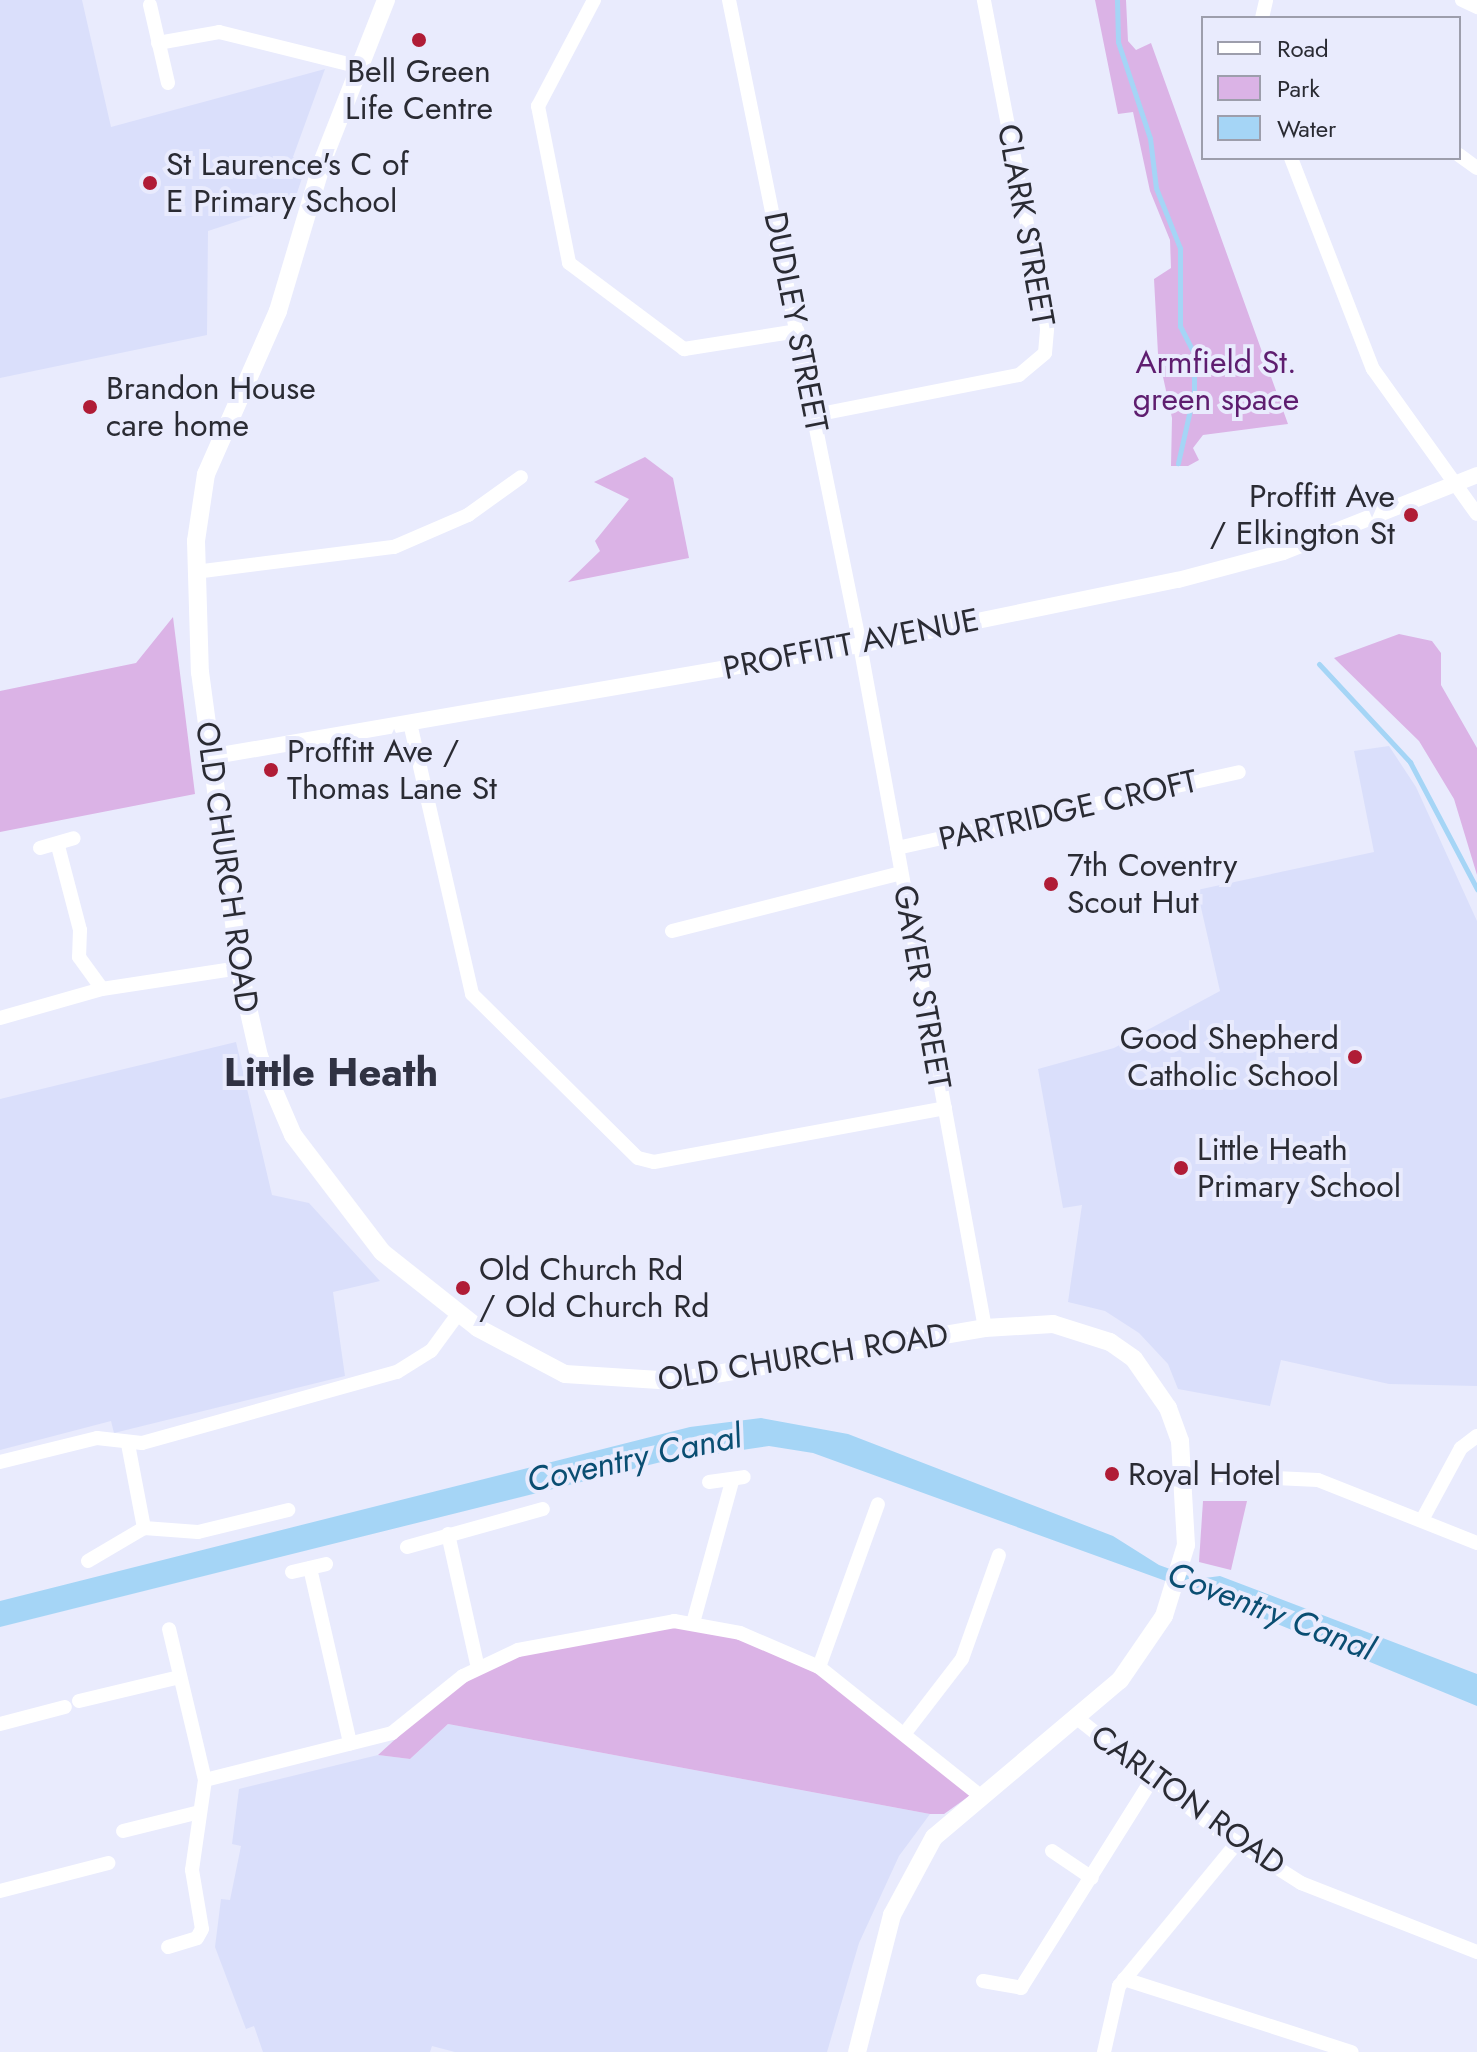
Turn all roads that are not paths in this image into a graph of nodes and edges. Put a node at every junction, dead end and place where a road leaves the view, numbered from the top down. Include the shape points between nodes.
1 (386, 0) edge
2 (594, 0) edge
3 (729, 0) edge
4 (984, 0) edge
5 (1462, 0) edge
6 (150, 5) dead end
7 (1477, 7) edge
8 (158, 43) junction
9 (360, 67) junction
10 (168, 83) dead end
11 (1292, 160) edge
12 (798, 331) junction
13 (815, 415) junction
14 (1477, 475) edge
15 (521, 477) dead end
16 (1456, 484) junction
17 (1477, 514) edge
18 (195, 572) junction
19 (860, 645) junction
20 (410, 723) junction
21 (209, 757) junction
22 (1239, 772) dead end
23 (74, 838) dead end
24 (58, 846) junction
25 (40, 848) dead end
26 (897, 848) junction
27 (901, 873) junction
28 (672, 931) dead end
29 (239, 968) junction
30 (102, 989) junction
31 (0, 1018) edge
32 (945, 1108) junction
33 (458, 1314) junction
34 (985, 1328) junction
35 (1477, 1436) edge
36 (128, 1444) junction
37 (0, 1462) edge
38 (1218, 1475) dead end
39 (709, 1482) dead end
40 (878, 1504) dead end
41 (543, 1509) dead end
42 (288, 1510) dead end
43 (1422, 1520) junction
44 (144, 1528) junction
45 (448, 1534) junction
46 (1477, 1543) edge
47 (407, 1547) dead end
48 (999, 1555) dead end
49 (88, 1561) dead end
50 (326, 1564) dead end
51 (310, 1568) junction
52 (292, 1572) dead end
53 (693, 1623) junction
54 (169, 1629) dead end
55 (819, 1667) junction
56 (478, 1668) junction
57 (180, 1677) junction
58 (1077, 1718) junction
59 (0, 1724) edge
60 (905, 1733) junction
61 (350, 1743) junction
62 (1152, 1779) junction
63 (205, 1780) junction
64 (978, 1794) junction
65 (200, 1812) junction
66 (123, 1831) dead end
67 (1236, 1844) junction
68 (1052, 1851) dead end
69 (108, 1863) dead end
70 (1092, 1878) junction
71 (0, 1891) edge
72 (168, 1947) dead end
73 (1477, 1952) edge
74 (1124, 1979) junction
75 (983, 1981) dead end
76 (857, 2052) edge
77 (1104, 2052) edge
78 (1352, 2052) edge

1 - 9 main road, OLD CHURCH ROAD
2 - 12 street via 538,106 569,263 684,349
3 - 12 street, DUDLEY STREET
4 - 13 street, CLARK STREET via 1047,328 1045,353 1019,375
5 - 7 street
6 - 8 street
8 - 9 street via 219,32
8 - 10 street
9 - 18 main road, OLD CHURCH ROAD via 278,311 206,474
11 - 16 street via 1362,347
12 - 13 street, DUDLEY STREET
13 - 19 street, DUDLEY STREET
14 - 16 street, PROFFITT AVENUE
15 - 18 street via 468,515 394,547
16 - 17 street
16 - 19 street, PROFFITT AVENUE via 1231,567
18 - 21 main road, OLD CHURCH ROAD
19 - 20 street, PROFFITT AVENUE
19 - 26 street, GAYER STREET
20 - 21 street, PROFFITT AVENUE
20 - 32 street via 472,994 638,1158 654,1162
21 - 29 main road, OLD CHURCH ROAD
22 - 26 street, PARTRIDGE CROFT
23 - 24 street
24 - 25 street
24 - 30 street via 80,930 79,957
26 - 27 street, GAYER STREET
27 - 28 street
27 - 32 street, GAYER STREET
29 - 30 street
29 - 33 main road, OLD CHURCH ROAD via 268,1082 309,1161 369,1239
30 - 31 street
32 - 34 street, GAYER STREET
33 - 34 main road, OLD CHURCH ROAD via 537,1364 615,1382 703,1378
33 - 36 street via 431,1351 397,1372
34 - 58 main road, OLD CHURCH ROAD via 1053,1324 1110,1342 1154,1382 1174,1424 1188,1491 1186,1545 1152,1638 1120,1680
35 - 43 street via 1461,1448
36 - 37 street via 97,1438
36 - 44 street
38 - 43 street via 1318,1480
39 - 53 street via 738,1479
40 - 55 street
41 - 45 street
42 - 44 street via 198,1532
43 - 46 street
44 - 49 street
45 - 47 street
45 - 56 street
48 - 60 street via 962,1659
50 - 51 street
51 - 52 street
51 - 61 street
53 - 55 street via 759,1640
53 - 56 street via 593,1631
54 - 57 street
55 - 60 street
56 - 61 street via 403,1728
57 - 59 street
57 - 63 street
58 - 62 street, CARLTON ROAD
58 - 64 main road, OLD CHURCH ROAD
60 - 64 street
61 - 63 street
62 - 67 street, CARLTON ROAD
62 - 70 street
63 - 65 street
64 - 76 main road, OLD CHURCH ROAD via 934,1837 892,1915
65 - 66 street
65 - 72 street via 192,1870 202,1929 197,1938
67 - 73 street, CARLTON ROAD via 1301,1883
67 - 74 street
68 - 70 street
69 - 71 street
70 - 75 street via 1021,1988
74 - 77 street
74 - 78 street

